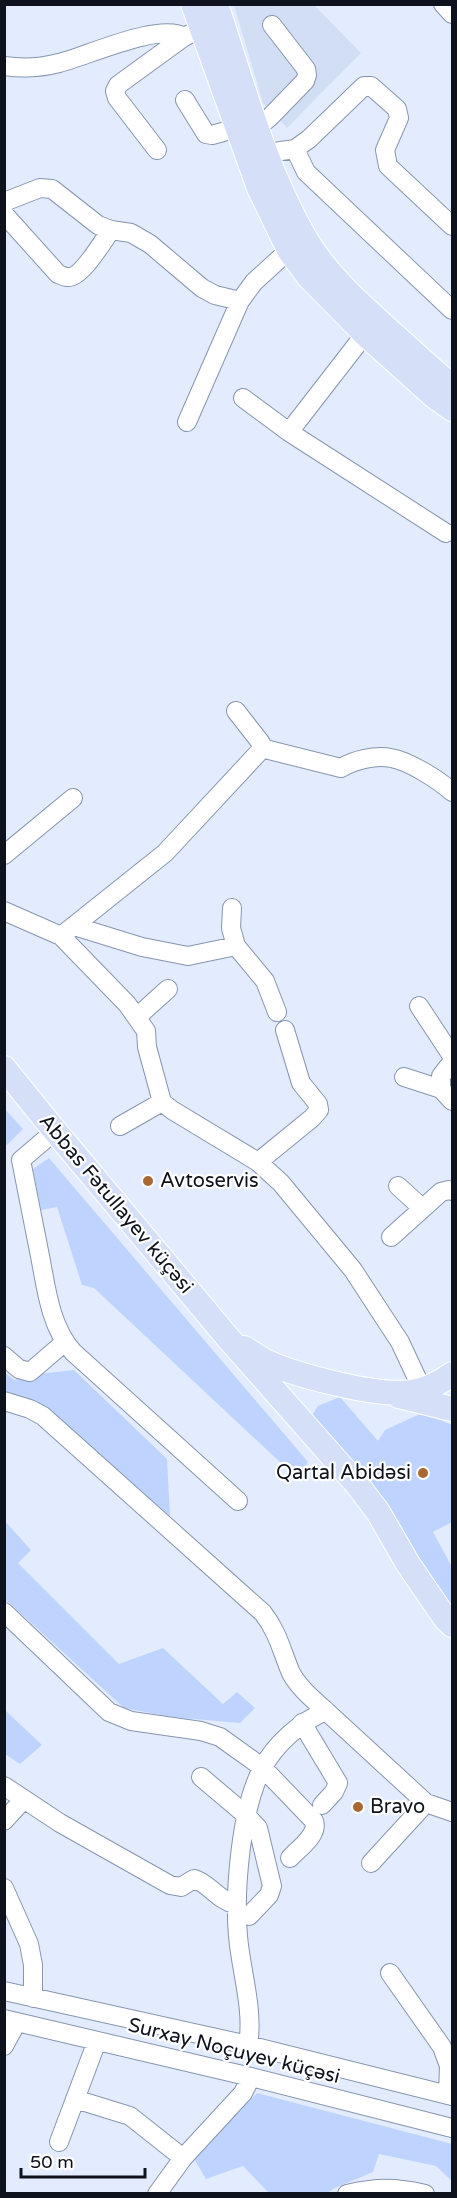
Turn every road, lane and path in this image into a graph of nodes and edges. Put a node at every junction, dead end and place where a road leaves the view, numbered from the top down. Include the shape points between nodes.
1 (193, 4) edge
2 (216, 4) edge
3 (443, 4) edge
4 (453, 14) edge
5 (272, 25) dead end
6 (193, 33) junction
7 (4, 66) edge
8 (185, 100) dead end
9 (247, 127) junction
10 (295, 149) junction
11 (158, 150) dead end
12 (267, 153) junction
13 (4, 202) edge
14 (4, 214) edge
15 (453, 226) edge
16 (111, 230) junction
17 (289, 250) junction
18 (240, 301) junction
19 (453, 310) edge
20 (365, 334) junction
21 (453, 386) edge
22 (243, 398) dead end
23 (453, 409) edge
24 (187, 422) dead end
25 (290, 432) junction
26 (446, 533) dead end
27 (236, 711) dead end
28 (261, 748) junction
29 (453, 792) edge
30 (73, 798) dead end
31 (4, 855) edge
32 (232, 908) dead end
33 (4, 911) edge
34 (68, 931) junction
35 (236, 946) junction
36 (168, 989) dead end
37 (419, 1006) dead end
38 (277, 1012) dead end
39 (137, 1017) junction
40 (285, 1030) dead end
41 (453, 1056) edge
42 (453, 1062) edge
43 (4, 1068) edge
44 (404, 1077) dead end
45 (447, 1095) edge
46 (162, 1102) junction
47 (120, 1126) dead end
48 (55, 1131) junction
49 (13, 1159) edge
50 (258, 1162) junction
51 (399, 1186) dead end
52 (453, 1191) edge
53 (422, 1208) junction
54 (391, 1237) dead end
55 (229, 1339) junction
56 (65, 1342) junction
57 (4, 1356) edge
58 (453, 1374) edge
59 (336, 1383) junction
60 (422, 1389) junction
61 (380, 1391) junction
62 (4, 1401) edge
63 (453, 1409) edge
64 (304, 1425) junction
65 (238, 1501) dead end
66 (4, 1612) edge
67 (450, 1624) edge
68 (326, 1711) junction
69 (302, 1723) junction
70 (262, 1767) junction
71 (201, 1777) dead end
72 (4, 1786) edge
73 (24, 1799) junction
74 (426, 1803) junction
75 (322, 1805) dead end
76 (453, 1812) edge
77 (246, 1815) junction
78 (4, 1821) edge
79 (290, 1858) dead end
80 (371, 1863) dead end
81 (4, 1888) edge
82 (243, 1910) junction
83 (390, 1973) dead end
84 (4, 1991) edge
85 (33, 1998) junction
86 (11, 2021) edge
87 (97, 2041) junction
88 (248, 2045) junction
89 (4, 2046) edge
90 (251, 2077) junction
91 (451, 2096) edge
92 (75, 2098) junction
93 (453, 2128) edge
94 (59, 2142) dead end
95 (183, 2158) junction
96 (157, 2193) edge
97 (347, 2193) edge
98 (424, 2193) edge

1 - 6 main road
2 - 9 main road
3 - 4 street
5 - 9 street via 307,75 269,118
6 - 7 street via 132,39 39,68
6 - 9 main road
6 - 11 street via 118,85 115,91
8 - 9 street via 206,134
9 - 12 main road
9 - 17 main road via 259,188
10 - 12 street
10 - 15 street via 364,86 371,86 397,110 399,118 385,150 388,166
10 - 19 street via 306,172
12 - 21 main road via 290,210 324,264 347,291
13 - 16 street via 40,188 52,189 98,225
14 - 16 street via 58,274 68,278 85,266
16 - 18 street via 131,233 202,288
17 - 18 street via 254,282
17 - 20 main road via 309,277
18 - 24 street
20 - 23 main road
20 - 25 street
22 - 25 street
25 - 26 street
27 - 28 street
28 - 29 street via 341,768 364,759 391,758 438,779
28 - 34 street via 165,853
30 - 31 street
32 - 35 street via 231,928
33 - 34 street
34 - 35 street via 188,956
34 - 39 street
35 - 38 street via 265,981
36 - 39 street
37 - 41 street
39 - 46 street via 146,1031
40 - 50 street via 301,1083 319,1110
42 - 45 street via 441,1076
43 - 48 main road, Abbas Fətullayev küçəsi
44 - 45 street
46 - 47 street
46 - 50 street
48 - 49 street
48 - 55 main road, Abbas Fətullayev küçəsi
49 - 56 street via 58,1330
50 - 60 street via 281,1183 353,1270 400,1342
51 - 53 street
52 - 53 street via 441,1191
53 - 54 street
55 - 59 main road via 267,1361
55 - 64 main road, Abbas Fətullayev küçəsi
56 - 57 street via 30,1372 19,1369
56 - 65 street
58 - 60 main road
59 - 61 main road
59 - 64 main road via 316,1387 302,1398 299,1406
60 - 61 main road via 402,1393
61 - 63 main road
62 - 68 street via 43,1416 264,1613 297,1681
64 - 67 main road, Abbas Fətullayev küçəsi via 378,1512
66 - 70 street via 110,1712 131,1721 220,1737
68 - 69 street
68 - 74 street
69 - 70 street
69 - 75 street via 338,1783
70 - 77 street
70 - 79 street via 316,1826
71 - 77 street
72 - 73 street
73 - 78 street
73 - 82 street via 170,1885 181,1887 194,1879 200,1881 225,1902
74 - 76 street
74 - 80 street
77 - 82 street
77 - 82 street via 258,1828 272,1886 269,1895
81 - 85 street via 29,1944
82 - 88 street via 238,1937 249,2012
83 - 91 street via 442,2047 449,2066
84 - 85 street, Surxay Noçuyev küçəsi
85 - 88 street, Surxay Noçuyev küçəsi
86 - 87 street, Surxay Noçuyev küçəsi
86 - 89 street
87 - 90 street, Surxay Noçuyev küçəsi
87 - 92 street
88 - 91 street, Surxay Noçuyev küçəsi
90 - 93 street, Surxay Noçuyev küçəsi
90 - 95 street via 228,2111
92 - 94 street
92 - 95 street via 130,2116
95 - 96 street
97 - 98 street via 403,2188

